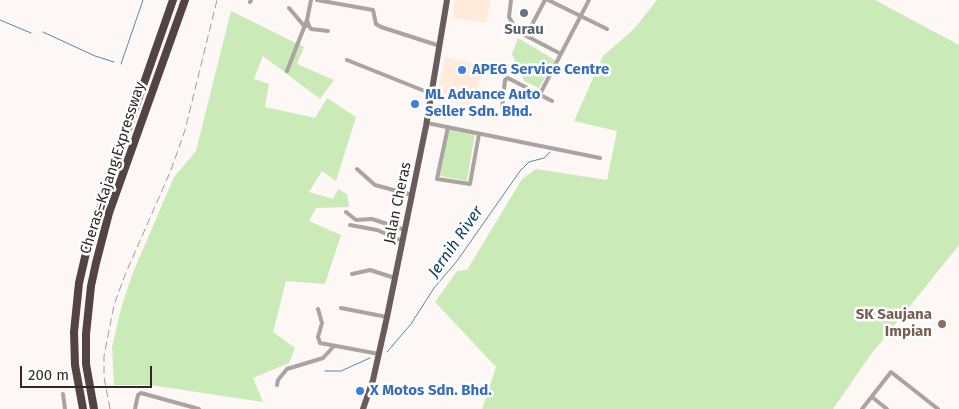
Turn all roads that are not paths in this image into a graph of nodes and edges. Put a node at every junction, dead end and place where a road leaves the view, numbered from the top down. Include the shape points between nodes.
1 (173, 0) edge
2 (185, 0) edge
3 (311, 0) edge
4 (317, 0) edge
5 (447, 0) edge
6 (511, 0) edge
7 (544, 0) edge
8 (548, 0) edge
9 (589, 0) edge
10 (289, 8) dead end
11 (581, 16) junction
12 (307, 20) junction
13 (305, 27) junction
14 (607, 29) dead end
15 (328, 31) dead end
16 (526, 36) junction
17 (440, 46) junction
18 (561, 54) junction
19 (347, 60) dead end
20 (287, 70) dead end
21 (432, 94) junction
22 (540, 94) junction
23 (552, 101) dead end
24 (502, 108) dead end
25 (427, 123) junction
26 (448, 128) junction
27 (480, 134) junction
28 (600, 158) dead end
29 (357, 169) dead end
30 (412, 195) junction
31 (346, 212) dead end
32 (350, 224) dead end
33 (405, 230) junction
34 (403, 241) junction
35 (352, 274) dead end
36 (395, 278) junction
37 (341, 308) dead end
38 (318, 309) dead end
39 (387, 316) junction
40 (334, 346) junction
41 (379, 354) junction
42 (277, 385) dead end
43 (63, 394) dead end
44 (872, 397) junction
45 (65, 409) edge
46 (83, 409) edge
47 (94, 409) edge
48 (136, 409) edge
49 (199, 409) edge
50 (363, 409) edge
51 (862, 409) edge
52 (887, 409) edge
53 (938, 409) edge

1 - 46 highway, Cheras–Kajang Expressway via 89,240 81,274 74,332 75,365
2 - 47 highway, Cheras–Kajang Expressway via 109,213 96,263 86,334 86,364
3 - 12 street
4 - 17 street via 373,10 376,24 381,27
5 - 17 main road, Jalan Cheras
6 - 16 street via 509,17 517,31
7 - 16 street
8 - 11 street
9 - 11 street
10 - 13 street
11 - 14 street
11 - 18 street
12 - 13 street
12 - 15 street via 311,29
13 - 20 street
16 - 18 street
17 - 21 main road, Jalan Cheras
18 - 22 street
19 - 21 street
21 - 25 main road, Jalan Cheras
22 - 23 street
22 - 24 street via 506,78
25 - 26 street
25 - 30 main road, Jalan Cheras
26 - 27 street
26 - 27 street via 437,179 440,180 470,184
27 - 28 street
29 - 30 street via 375,185
30 - 33 main road, Jalan Cheras
31 - 33 street via 356,220 372,218
32 - 34 street via 377,230
33 - 34 main road, Jalan Cheras
34 - 36 main road, Jalan Cheras
35 - 36 street via 370,270
36 - 39 main road, Jalan Cheras
37 - 39 street
38 - 40 street via 322,323 318,341
39 - 41 main road, Jalan Cheras
40 - 41 street
40 - 42 street via 323,358 288,369
41 - 50 main road, Jalan Cheras
43 - 45 street
44 - 51 street
44 - 52 street
44 - 53 street via 891,372
48 - 49 street via 141,393

